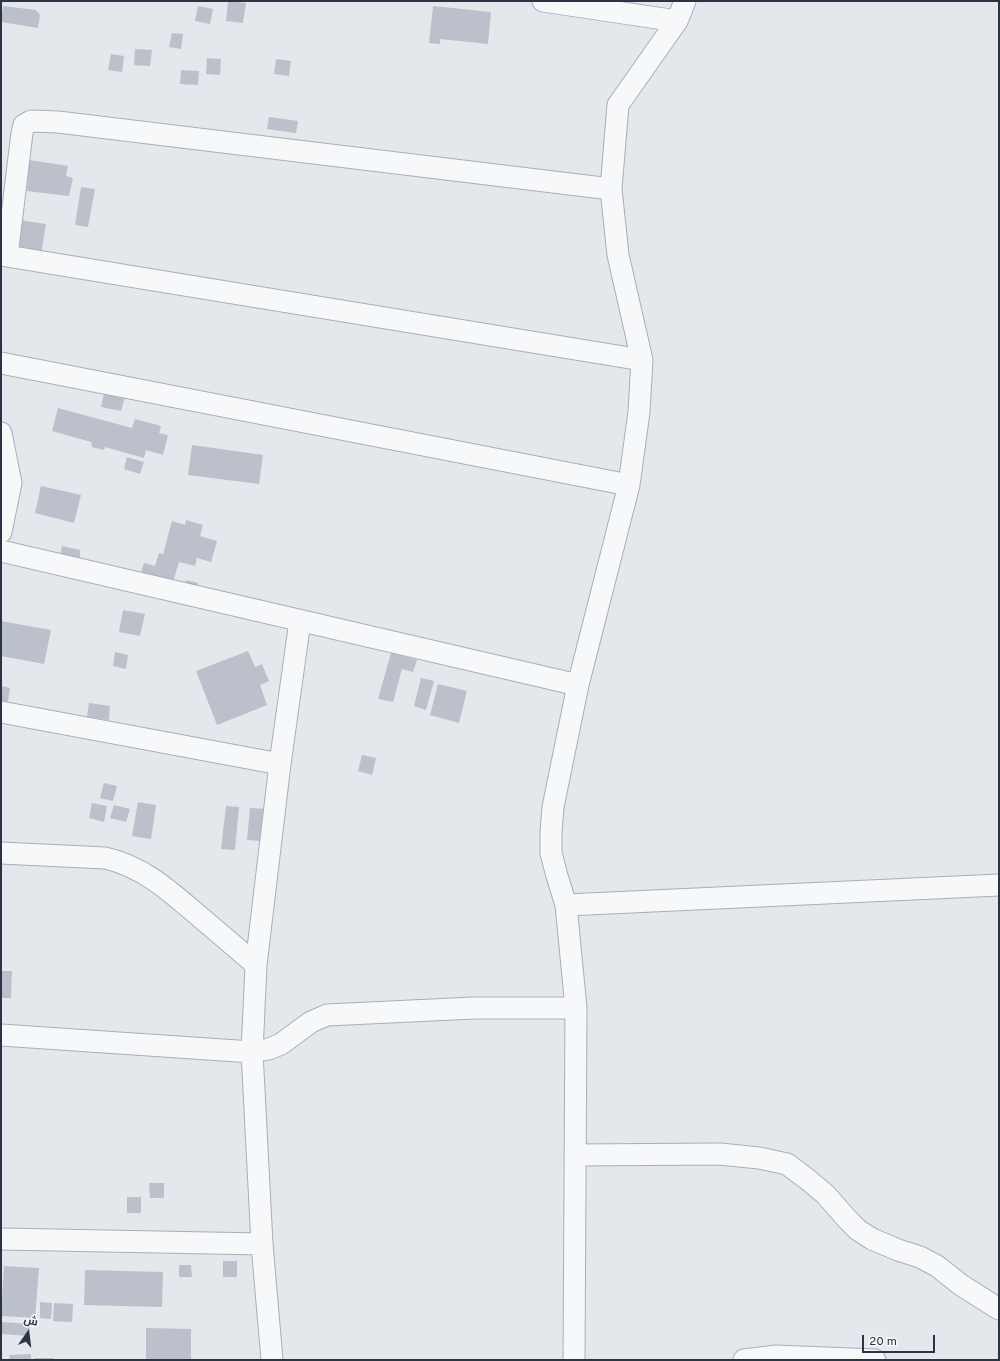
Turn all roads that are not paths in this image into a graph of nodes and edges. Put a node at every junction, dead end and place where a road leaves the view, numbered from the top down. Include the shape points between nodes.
1 (543, 1) edge
2 (684, 1) edge
3 (677, 21) junction
4 (611, 189) junction
5 (4, 255) edge
6 (642, 360) junction
7 (1, 363) edge
8 (1, 433) edge
9 (6, 484) edge
10 (629, 485) junction
11 (1, 532) edge
12 (1, 551) edge
13 (300, 621) junction
14 (578, 685) junction
15 (1, 712) edge
16 (280, 764) junction
17 (1, 853) edge
18 (999, 885) edge
19 (566, 905) junction
20 (256, 965) junction
21 (576, 1008) junction
22 (1, 1035) edge
23 (252, 1052) junction
24 (575, 1155) junction
25 (1, 1239) edge
26 (262, 1244) junction
27 (999, 1309) edge
28 (272, 1360) edge
29 (574, 1360) edge
30 (744, 1360) edge
31 (875, 1360) edge

1 - 3 street
2 - 3 street
3 - 4 street via 618,105
4 - 5 street via 58,122 32,121 24,125 22,132
4 - 6 street via 618,255
5 - 6 street
6 - 10 street via 639,412
7 - 10 street
8 - 9 street
9 - 11 street
10 - 14 street
12 - 13 street
13 - 14 street
13 - 16 street
14 - 19 street via 553,806 551,832 552,853
15 - 16 street
16 - 20 street
17 - 20 street via 105,858 119,861 166,888
18 - 19 street
19 - 21 street
20 - 23 street
21 - 23 street via 474,1008 327,1015 311,1022 281,1044
21 - 24 street
22 - 23 street
23 - 26 street
24 - 27 street via 720,1154 787,1164 825,1194 858,1230 872,1239 937,1266
24 - 29 street
25 - 26 street
26 - 28 street
30 - 31 street via 776,1356

